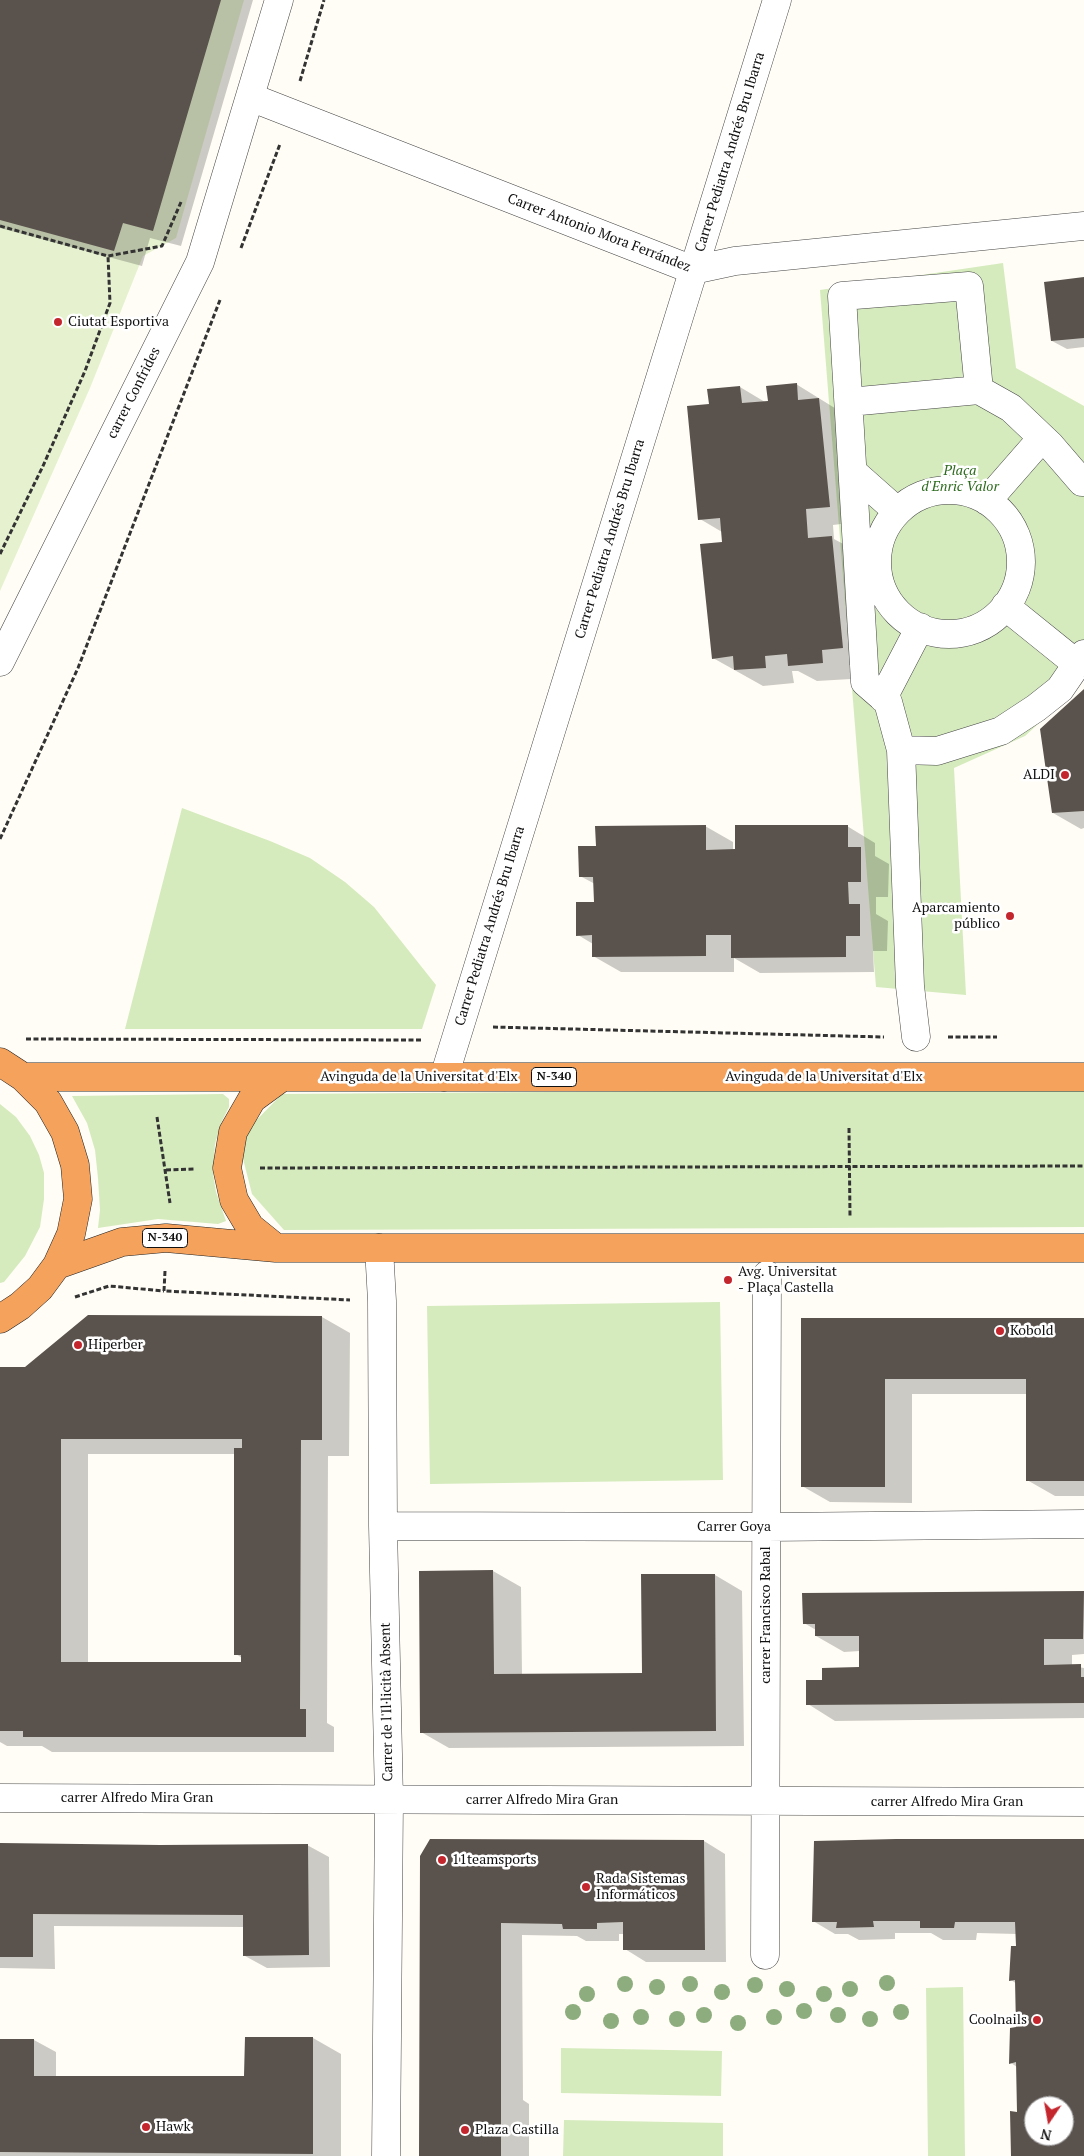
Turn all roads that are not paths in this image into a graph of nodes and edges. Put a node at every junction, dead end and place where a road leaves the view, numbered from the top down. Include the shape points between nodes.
1 (279, 0) edge
2 (777, 0) edge
3 (250, 97) junction
4 (1084, 226) edge
5 (693, 270) junction
6 (979, 390) junction
7 (849, 402) junction
8 (1042, 438) junction
9 (853, 472) junction
10 (1083, 487) edge
11 (986, 501) junction
12 (897, 511) junction
13 (1005, 606) junction
14 (920, 627) junction
15 (1081, 659) edge
16 (0, 662) edge
17 (883, 698) junction
18 (901, 750) junction
19 (916, 1037) dead end
20 (0, 1062) edge
21 (23, 1077) junction
22 (282, 1077) junction
23 (444, 1077) junction
24 (1084, 1077) edge
25 (276, 1248) junction
26 (379, 1248) junction
27 (1084, 1248) edge
28 (57, 1265) junction
29 (767, 1275) dead end
30 (0, 1318) edge
31 (1084, 1524) edge
32 (383, 1526) junction
33 (766, 1527) junction
34 (0, 1798) edge
35 (389, 1800) junction
36 (765, 1801) junction
37 (1084, 1802) edge
38 (765, 1955) dead end
39 (386, 2156) edge

1 - 3 street, carrer Confrides
2 - 5 street, Carrer Pediatra Andrés Bru Ibarra
3 - 5 street, Carrer Antonio Mora Ferrández
3 - 16 street, carrer Confrides via 200,262
4 - 5 street, Carrer Antonio Mora Ferrández via 735,261
5 - 23 street, Carrer Pediatra Andrés Bru Ibarra
6 - 7 street
6 - 7 street via 969,286 842,296
6 - 8 street via 1011,408
7 - 9 street
8 - 10 street
8 - 11 street
9 - 12 street
9 - 17 street via 866,682
11 - 12 street via 954,490 930,492 908,501
11 - 13 street via 997,508 1012,527 1020,549 1021,573 1013,596
12 - 14 street via 880,539 876,563 880,586 892,607
13 - 14 street via 979,628 955,634 931,632
13 - 15 street
14 - 17 street
15 - 18 street via 1060,689 1001,731 937,751
17 - 18 street via 888,702
18 - 19 street via 910,986
20 - 21 highway
21 - 22 highway, Avinguda de la Universitat d'Elx / N-340
21 - 28 highway via 48,1102 65,1132 75,1165 78,1199 72,1234
22 - 23 highway, Avinguda de la Universitat d'Elx / N-340
22 - 25 highway via 252,1099 232,1132 227,1168 234,1200 250,1227
23 - 24 highway, Avinguda de la Universitat d'Elx / N-340
25 - 26 highway, N-340
25 - 28 highway, N-340 via 166,1238 122,1242
26 - 27 highway, N-340
26 - 32 street, Carrer de l'Il·licità Absent
28 - 30 highway via 40,1288
29 - 33 street, carrer Francisco Rabal
31 - 33 street, Carrer Goya
32 - 33 street, Carrer Goya
32 - 35 street, Carrer de l'Il·licità Absent
33 - 36 street, carrer Francisco Rabal
34 - 35 street, carrer Alfredo Mira Gran
35 - 36 street, carrer Alfredo Mira Gran
35 - 39 street, Carrer de l'Il·licità Absent
36 - 37 street, carrer Alfredo Mira Gran
36 - 38 street, carrer Francisco Rabal

